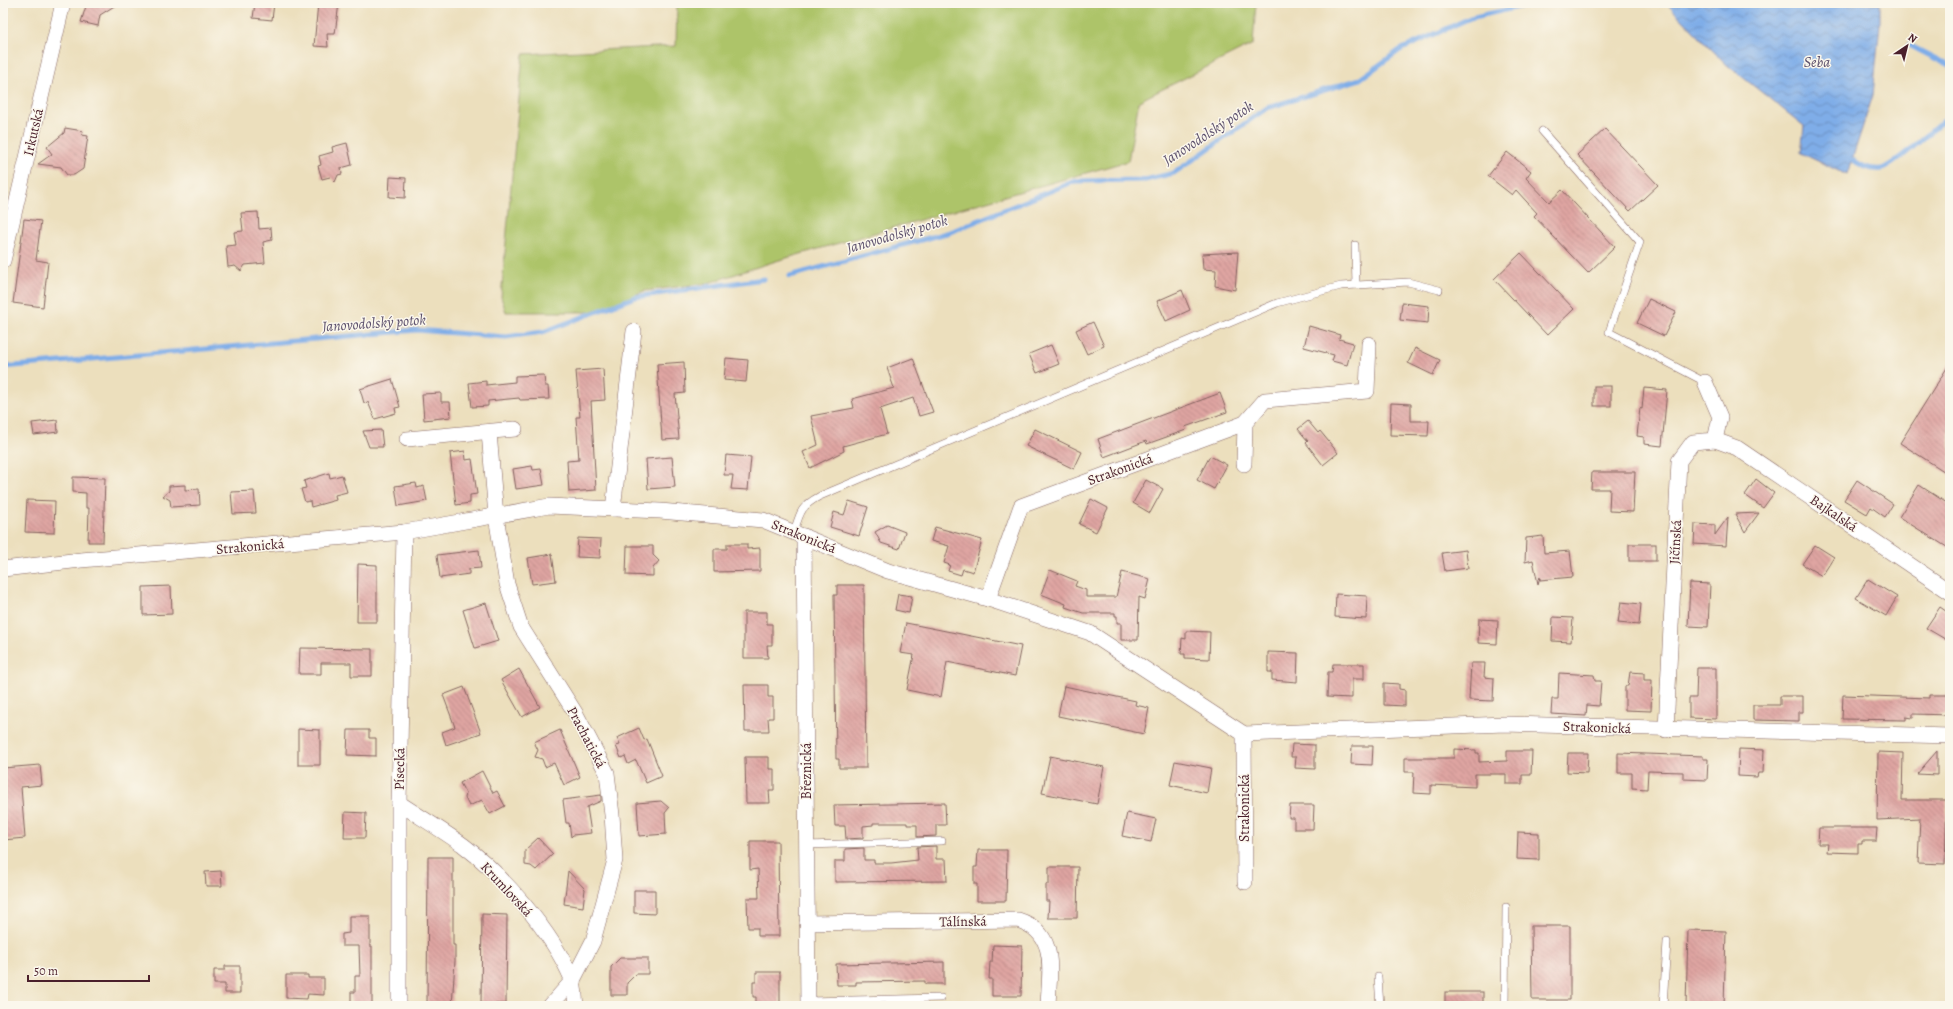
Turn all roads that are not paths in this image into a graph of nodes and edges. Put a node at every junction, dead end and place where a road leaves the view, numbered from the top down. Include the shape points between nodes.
1 (63, 3) edge
2 (1542, 131) dead end
3 (1355, 245) dead end
4 (3, 261) edge
5 (1356, 285) junction
6 (1439, 290) dead end
7 (634, 331) dead end
8 (1368, 344) dead end
9 (1705, 382) joint
10 (1245, 423) junction
11 (515, 430) dead end
12 (489, 432) junction
13 (407, 439) dead end
14 (1715, 440) junction
15 (1244, 464) dead end
16 (613, 509) junction
17 (496, 516) junction
18 (404, 532) junction
19 (799, 534) junction
20 (3, 569) edge
21 (1950, 592) edge
22 (988, 599) junction
23 (1666, 730) junction
24 (1244, 734) junction
25 (1950, 736) edge
26 (399, 803) junction
27 (942, 841) dead end
28 (806, 844) junction
29 (1245, 882) dead end
30 (1506, 907) dead end
31 (807, 923) junction
32 (1667, 942) dead end
33 (1378, 977) dead end
34 (572, 980) junction
35 (941, 998) dead end
36 (808, 1004) edge
37 (399, 1006) edge
38 (550, 1006) edge
39 (576, 1006) edge
40 (1048, 1006) edge
41 (1380, 1006) edge
42 (1505, 1006) edge
43 (1663, 1006) edge

1 - 4 street, Irkutská
2 - 9 lane via 1640,242 1609,332
3 - 5 lane
5 - 6 lane via 1408,282
5 - 19 lane via 1341,286 1277,304 820,496 806,503 801,510
7 - 16 street
8 - 10 street, Strakonická via 1367,391 1265,400
9 - 14 street via 1720,416
10 - 15 street
10 - 22 street, Strakonická via 1021,506
11 - 12 street
12 - 13 street
12 - 17 street
14 - 21 street, Bajkalská via 1737,448
14 - 23 street, Jičínská via 1693,442 1679,461
16 - 17 street, Strakonická via 549,506
16 - 19 street, Strakonická via 763,520
17 - 18 street, Strakonická
17 - 34 street, Prachatická via 507,584 521,627 576,714 607,773 615,860 593,941
18 - 20 street, Strakonická
18 - 26 street, Písecká
19 - 22 street, Strakonická via 888,571
19 - 28 street, Březnická
22 - 24 street, Strakonická via 1090,633
23 - 24 street, Strakonická via 1505,724
23 - 25 street, Strakonická
24 - 29 street, Strakonická
26 - 34 street, Krumlovská via 463,845 499,877 532,914
26 - 37 street, Písecká
27 - 28 lane
28 - 31 street, Březnická
30 - 42 lane
31 - 36 street, Březnická
31 - 40 street, Tálínská via 1018,920 1032,924 1041,934 1049,950
32 - 43 lane
33 - 41 lane
34 - 38 street, Prachatická
34 - 39 street, Krumlovská
35 - 36 lane

